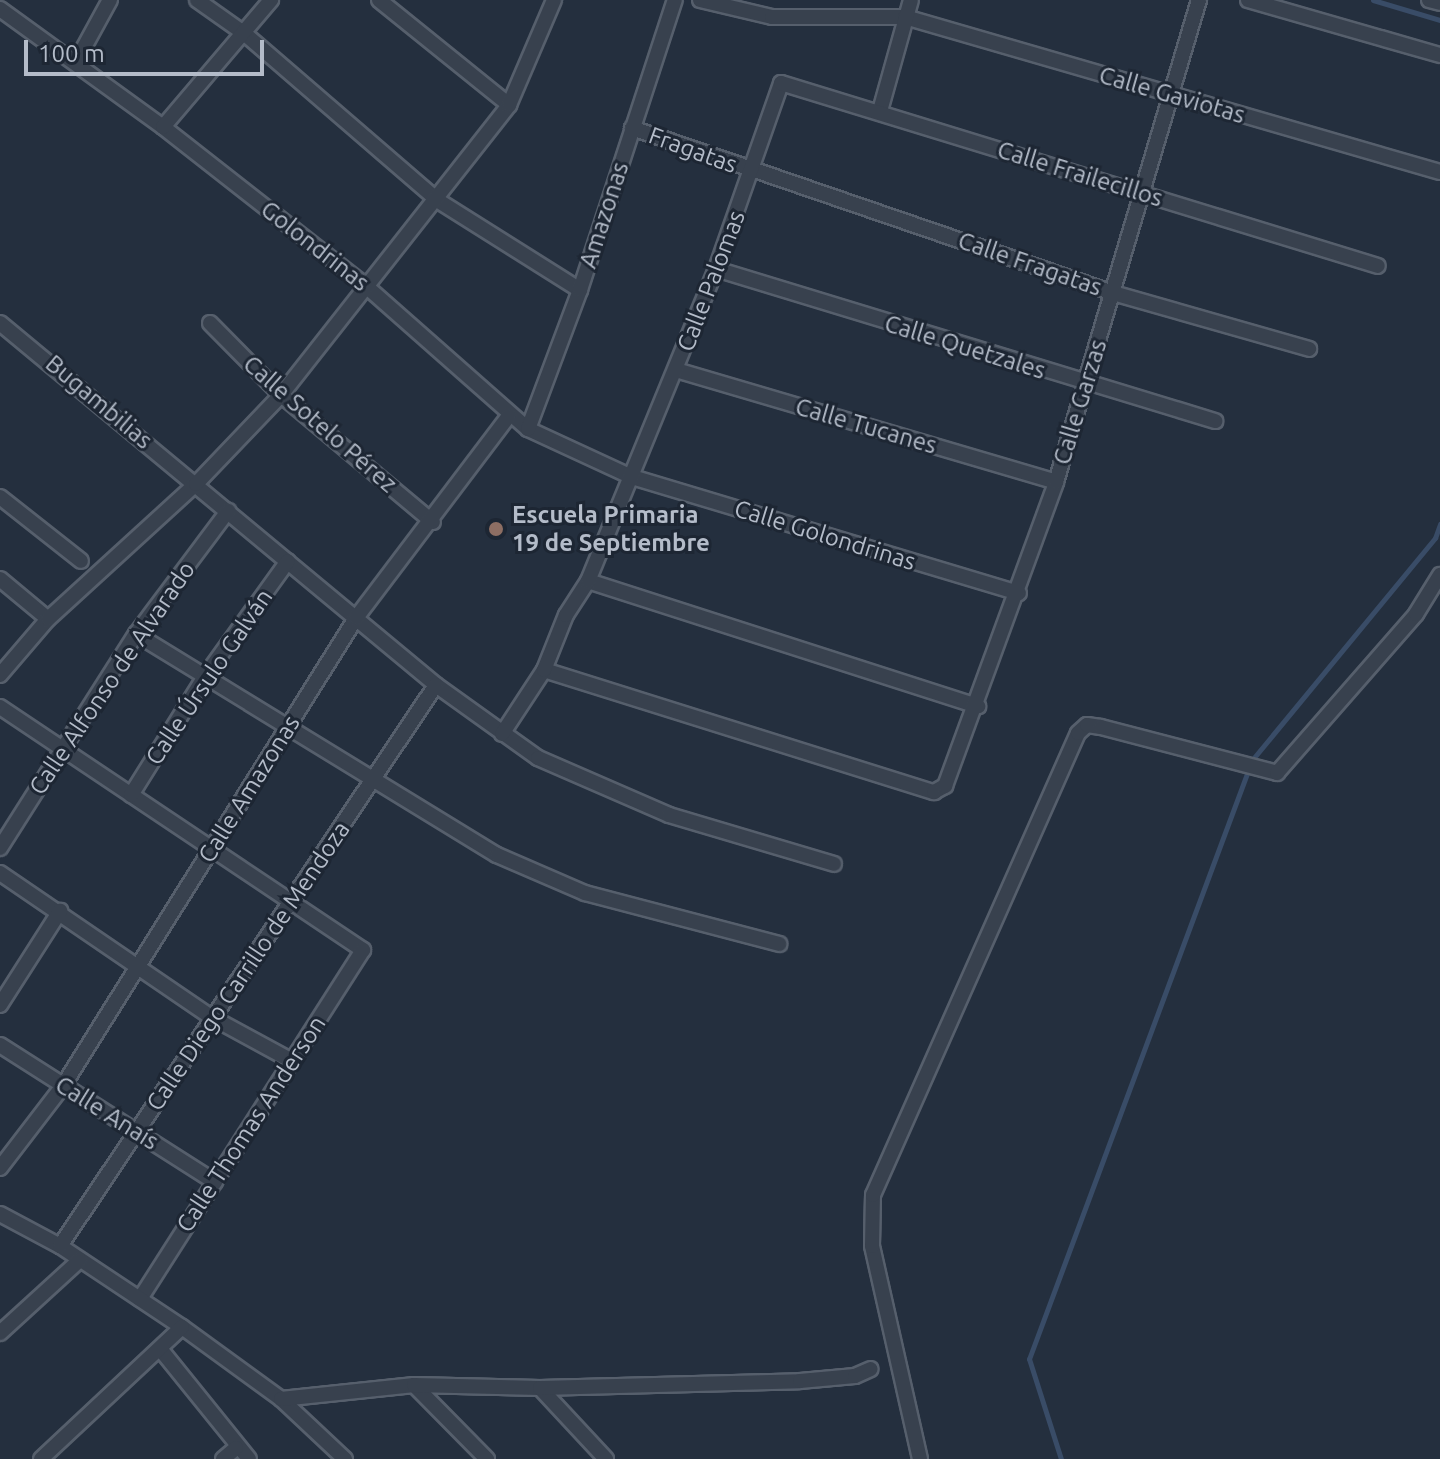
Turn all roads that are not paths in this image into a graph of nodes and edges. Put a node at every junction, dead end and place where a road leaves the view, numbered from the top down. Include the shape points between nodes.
1 (110, 0) edge
2 (197, 0) edge
3 (271, 0) edge
4 (379, 0) edge
5 (554, 0) edge
6 (675, 0) edge
7 (700, 0) edge
8 (911, 0) edge
9 (1199, 0) edge
10 (1248, 0) edge
11 (1429, 0) edge
12 (1440, 3) edge
13 (0, 9) edge
14 (905, 17) junction
15 (245, 34) junction
16 (1440, 55) edge
17 (76, 62) junction
18 (781, 83) joint
19 (1171, 95) junction
20 (509, 105) junction
21 (880, 111) junction
22 (163, 127) junction
23 (632, 128) junction
24 (753, 171) junction
25 (1440, 172) edge
26 (1142, 194) junction
27 (437, 200) junction
28 (1378, 266) dead end
29 (716, 269) junction
30 (368, 288) junction
31 (580, 290) junction
32 (1113, 293) junction
33 (1, 321) edge
34 (210, 323) dead end
35 (1309, 349) dead end
36 (676, 370) junction
37 (1086, 384) junction
38 (281, 395) junction
39 (509, 416) junction
40 (1215, 421) dead end
41 (528, 429) junction
42 (632, 477) junction
43 (1056, 482) junction
44 (196, 484) junction
45 (0, 497) edge
46 (228, 511) junction
47 (433, 522) junction
48 (81, 561) dead end
49 (288, 561) junction
50 (1440, 575) edge
51 (0, 579) edge
52 (588, 581) junction
53 (1019, 593) junction
54 (356, 618) junction
55 (48, 619) junction
56 (136, 634) junction
57 (544, 670) junction
58 (0, 675) edge
59 (206, 675) junction
60 (436, 685) junction
61 (978, 706) junction
62 (0, 707) edge
63 (287, 726) junction
64 (502, 734) junction
65 (61, 749) junction
66 (371, 782) junction
67 (131, 795) junction
68 (0, 848) edge
69 (211, 850) junction
70 (834, 864) dead end
71 (0, 873) edge
72 (291, 901) junction
73 (60, 911) junction
74 (779, 944) dead end
75 (138, 969) junction
76 (0, 1005) edge
77 (211, 1017) junction
78 (0, 1045) edge
79 (292, 1061) junction
80 (63, 1086) junction
81 (137, 1132) junction
82 (0, 1168) edge
83 (215, 1182) junction
84 (0, 1214) edge
85 (60, 1246) junction
86 (80, 1260) junction
87 (140, 1299) junction
88 (182, 1327) junction
89 (0, 1333) edge
90 (161, 1350) junction
91 (871, 1369) dead end
92 (414, 1385) junction
93 (540, 1388) junction
94 (281, 1399) junction
95 (236, 1448) junction
96 (41, 1459) edge
97 (223, 1459) edge
98 (249, 1459) edge
99 (345, 1459) edge
100 (487, 1459) edge
101 (606, 1459) edge
102 (920, 1459) edge

1 - 17 street
2 - 15 street
3 - 15 street
4 - 20 street
5 - 20 street
6 - 23 street, Amazonas
7 - 14 street, Calle Gaviotas via 772,17
8 - 14 street
9 - 19 street, Calle Garzas
10 - 16 street
11 - 12 street
13 - 17 street, Golondrinas
14 - 19 street, Calle Gaviotas
14 - 21 street
15 - 22 street
15 - 27 street
17 - 22 street, Golondrinas
18 - 21 street, Calle Frailecillos
18 - 24 street, Calle Palomas
19 - 25 street, Calle Gaviotas
19 - 26 street, Calle Garzas
20 - 27 street
21 - 26 street, Calle Frailecillos
22 - 30 street, Golondrinas
23 - 24 street, Fragatas
23 - 31 street, Amazonas
24 - 29 street, Calle Palomas
24 - 32 street, Calle Fragatas
26 - 28 street, Calle Frailecillos
26 - 32 street, Calle Garzas
27 - 30 street
27 - 31 street
29 - 36 street, Calle Palomas
29 - 37 street, Calle Quetzales
30 - 38 street
30 - 39 street, Golondrinas
31 - 41 street, Amazonas
32 - 35 street, Calle Fragatas
32 - 37 street, Calle Garzas
33 - 44 street, Bugambilias
34 - 38 street, Calle Sotelo Pérez
36 - 42 street, Calle Palomas
36 - 43 street, Calle Tucanes
37 - 40 street, Calle Quetzales
37 - 43 street, Calle Garzas
38 - 44 street
38 - 47 street, Calle Sotelo Pérez
39 - 41 street, Golondrinas
39 - 47 street, Calle Amazonas
41 - 42 street, Golondrinas
42 - 52 street, Calle Palomas
42 - 53 street, Calle Golondrinas
43 - 53 street, Calle Garzas
44 - 46 street, Bugambilias
44 - 55 street
45 - 48 street
46 - 49 street, Bugambilias
46 - 56 street, Calle Alfonso de Alvarado
47 - 54 street, Calle Amazonas
49 - 54 street, Bugambilias
49 - 59 street, Calle Úrsulo Galván
50 - 102 street via 1416,614 1277,773 1101,727 1087,725 1078,733 873,1195 872,1246
51 - 55 street
52 - 57 street, Calle Palomas via 566,615
52 - 61 street
53 - 61 street, Calle Garzas
54 - 60 street, Bugambilias
54 - 63 street, Calle Amazonas
55 - 58 street
56 - 59 street
56 - 65 street, Calle Alfonso de Alvarado
57 - 61 street, Calle Garzas via 934,792 951,777
57 - 64 street, Calle Palomas
59 - 63 street
59 - 67 street, Calle Úrsulo Galván
60 - 64 street, Bugambilias
60 - 66 street, Calle Diego Carrillo de Mendoza
62 - 65 street
63 - 66 street
63 - 69 street, Calle Amazonas
64 - 70 street, Bugambilias via 594,785 669,815
65 - 67 street
65 - 68 street, Calle Alfonso de Alvarado
66 - 72 street, Calle Diego Carrillo de Mendoza
66 - 74 street via 497,855 585,893
67 - 69 street
69 - 72 street
69 - 75 street, Calle Amazonas
71 - 73 street
72 - 77 street, Calle Diego Carrillo de Mendoza
72 - 79 street, Calle Thomas Anderson via 363,950
73 - 75 street
73 - 76 street
75 - 77 street
75 - 80 street, Calle Amazonas
77 - 79 street
77 - 81 street, Calle Diego Carrillo de Mendoza
78 - 80 street, Calle Anaís
79 - 83 street, Calle Thomas Anderson
80 - 81 street, Calle Anaís
80 - 82 street, Calle Amazonas
81 - 83 street, Calle Anaís
81 - 85 street, Calle Diego Carrillo de Mendoza
83 - 87 street, Calle Thomas Anderson
84 - 85 street
85 - 86 street
86 - 87 street
86 - 89 street
87 - 88 street
88 - 90 street
88 - 94 street
90 - 95 street
90 - 96 street
91 - 93 street via 855,1376 800,1381
92 - 93 street
92 - 94 street
92 - 100 street
93 - 101 street
94 - 99 street
95 - 97 street
95 - 98 street

